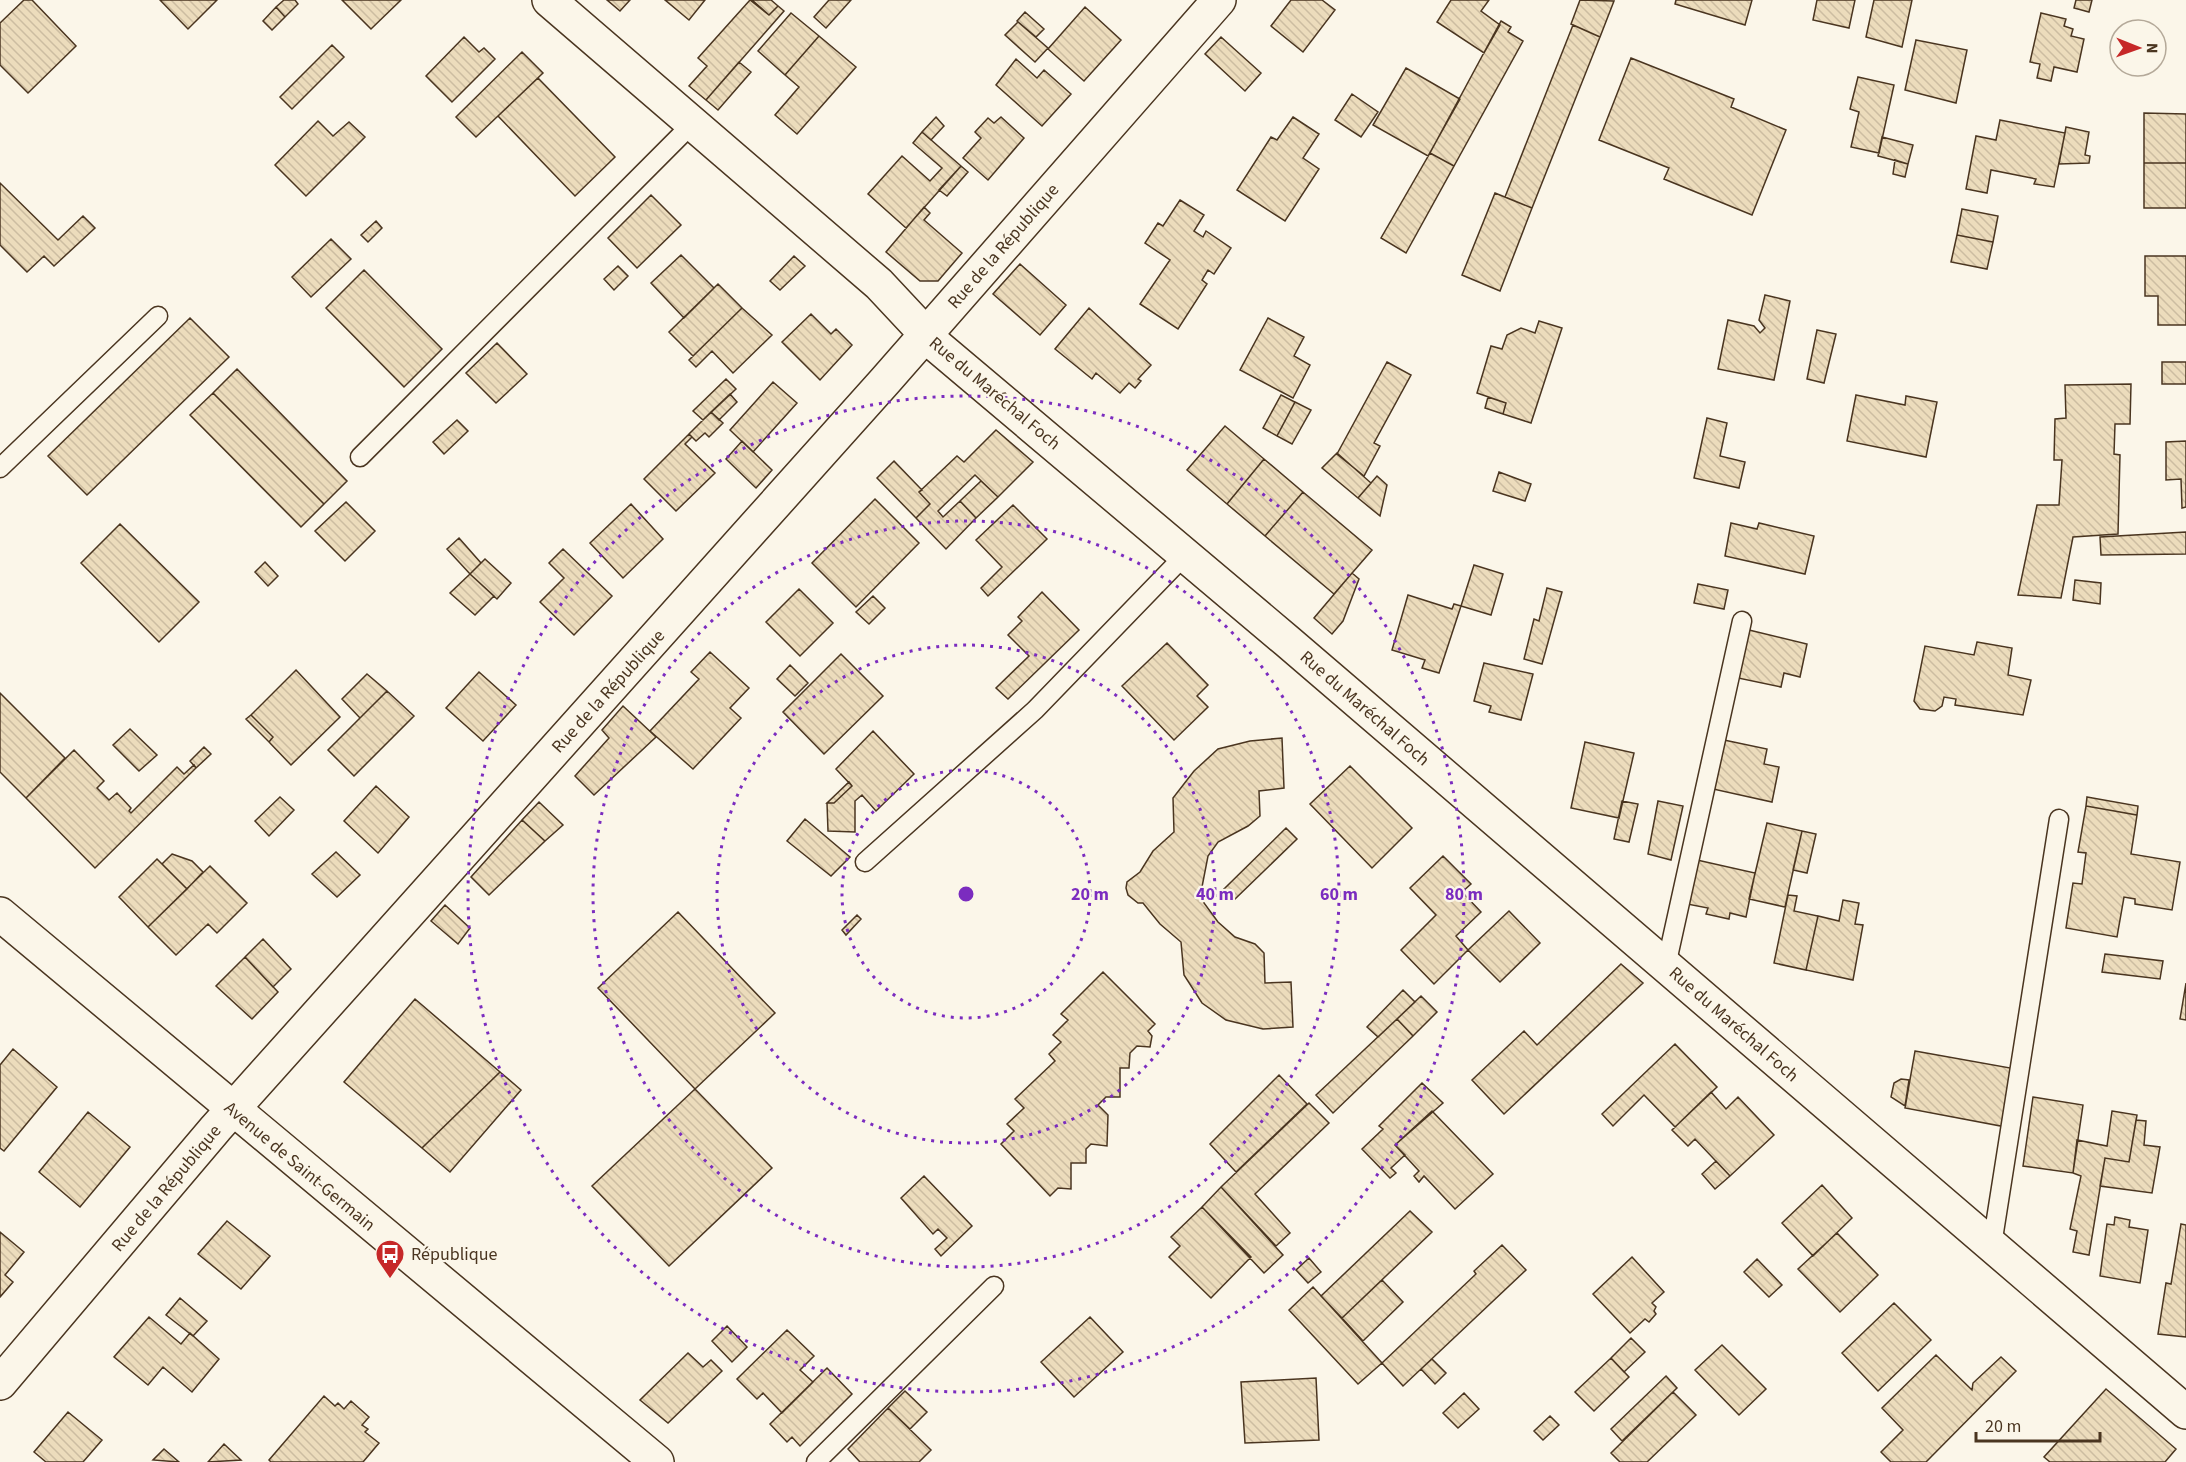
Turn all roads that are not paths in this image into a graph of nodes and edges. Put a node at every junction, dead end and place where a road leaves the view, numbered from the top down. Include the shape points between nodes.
1 (549, 0) edge
2 (1219, 0) edge
3 (693, 123) junction
4 (158, 316) dead end
5 (926, 334) junction
6 (360, 457) dead end
7 (0, 468) edge
8 (1185, 555) junction
9 (1742, 621) dead end
10 (2059, 819) dead end
11 (864, 862) dead end
12 (0, 914) edge
13 (1666, 966) junction
14 (233, 1109) junction
15 (1992, 1245) junction
16 (994, 1286) dead end
17 (0, 1383) edge
18 (2186, 1412) edge
19 (657, 1462) edge
20 (816, 1462) edge

1 - 3 street, Rue du Maréchal Foch
2 - 5 street, Rue de la République
3 - 5 street, Rue du Maréchal Foch via 879,284
3 - 6 lane
4 - 7 lane
5 - 8 street, Rue du Maréchal Foch
5 - 14 street, Rue de la République
8 - 11 lane via 1035,710
8 - 13 street, Rue du Maréchal Foch
9 - 13 lane
10 - 15 lane
12 - 14 street, Avenue de Saint-Germain
13 - 15 street, Rue du Maréchal Foch
14 - 17 street, Rue de la République
14 - 19 street, Avenue de Saint-Germain
15 - 18 street, Rue du Maréchal Foch
16 - 20 lane

